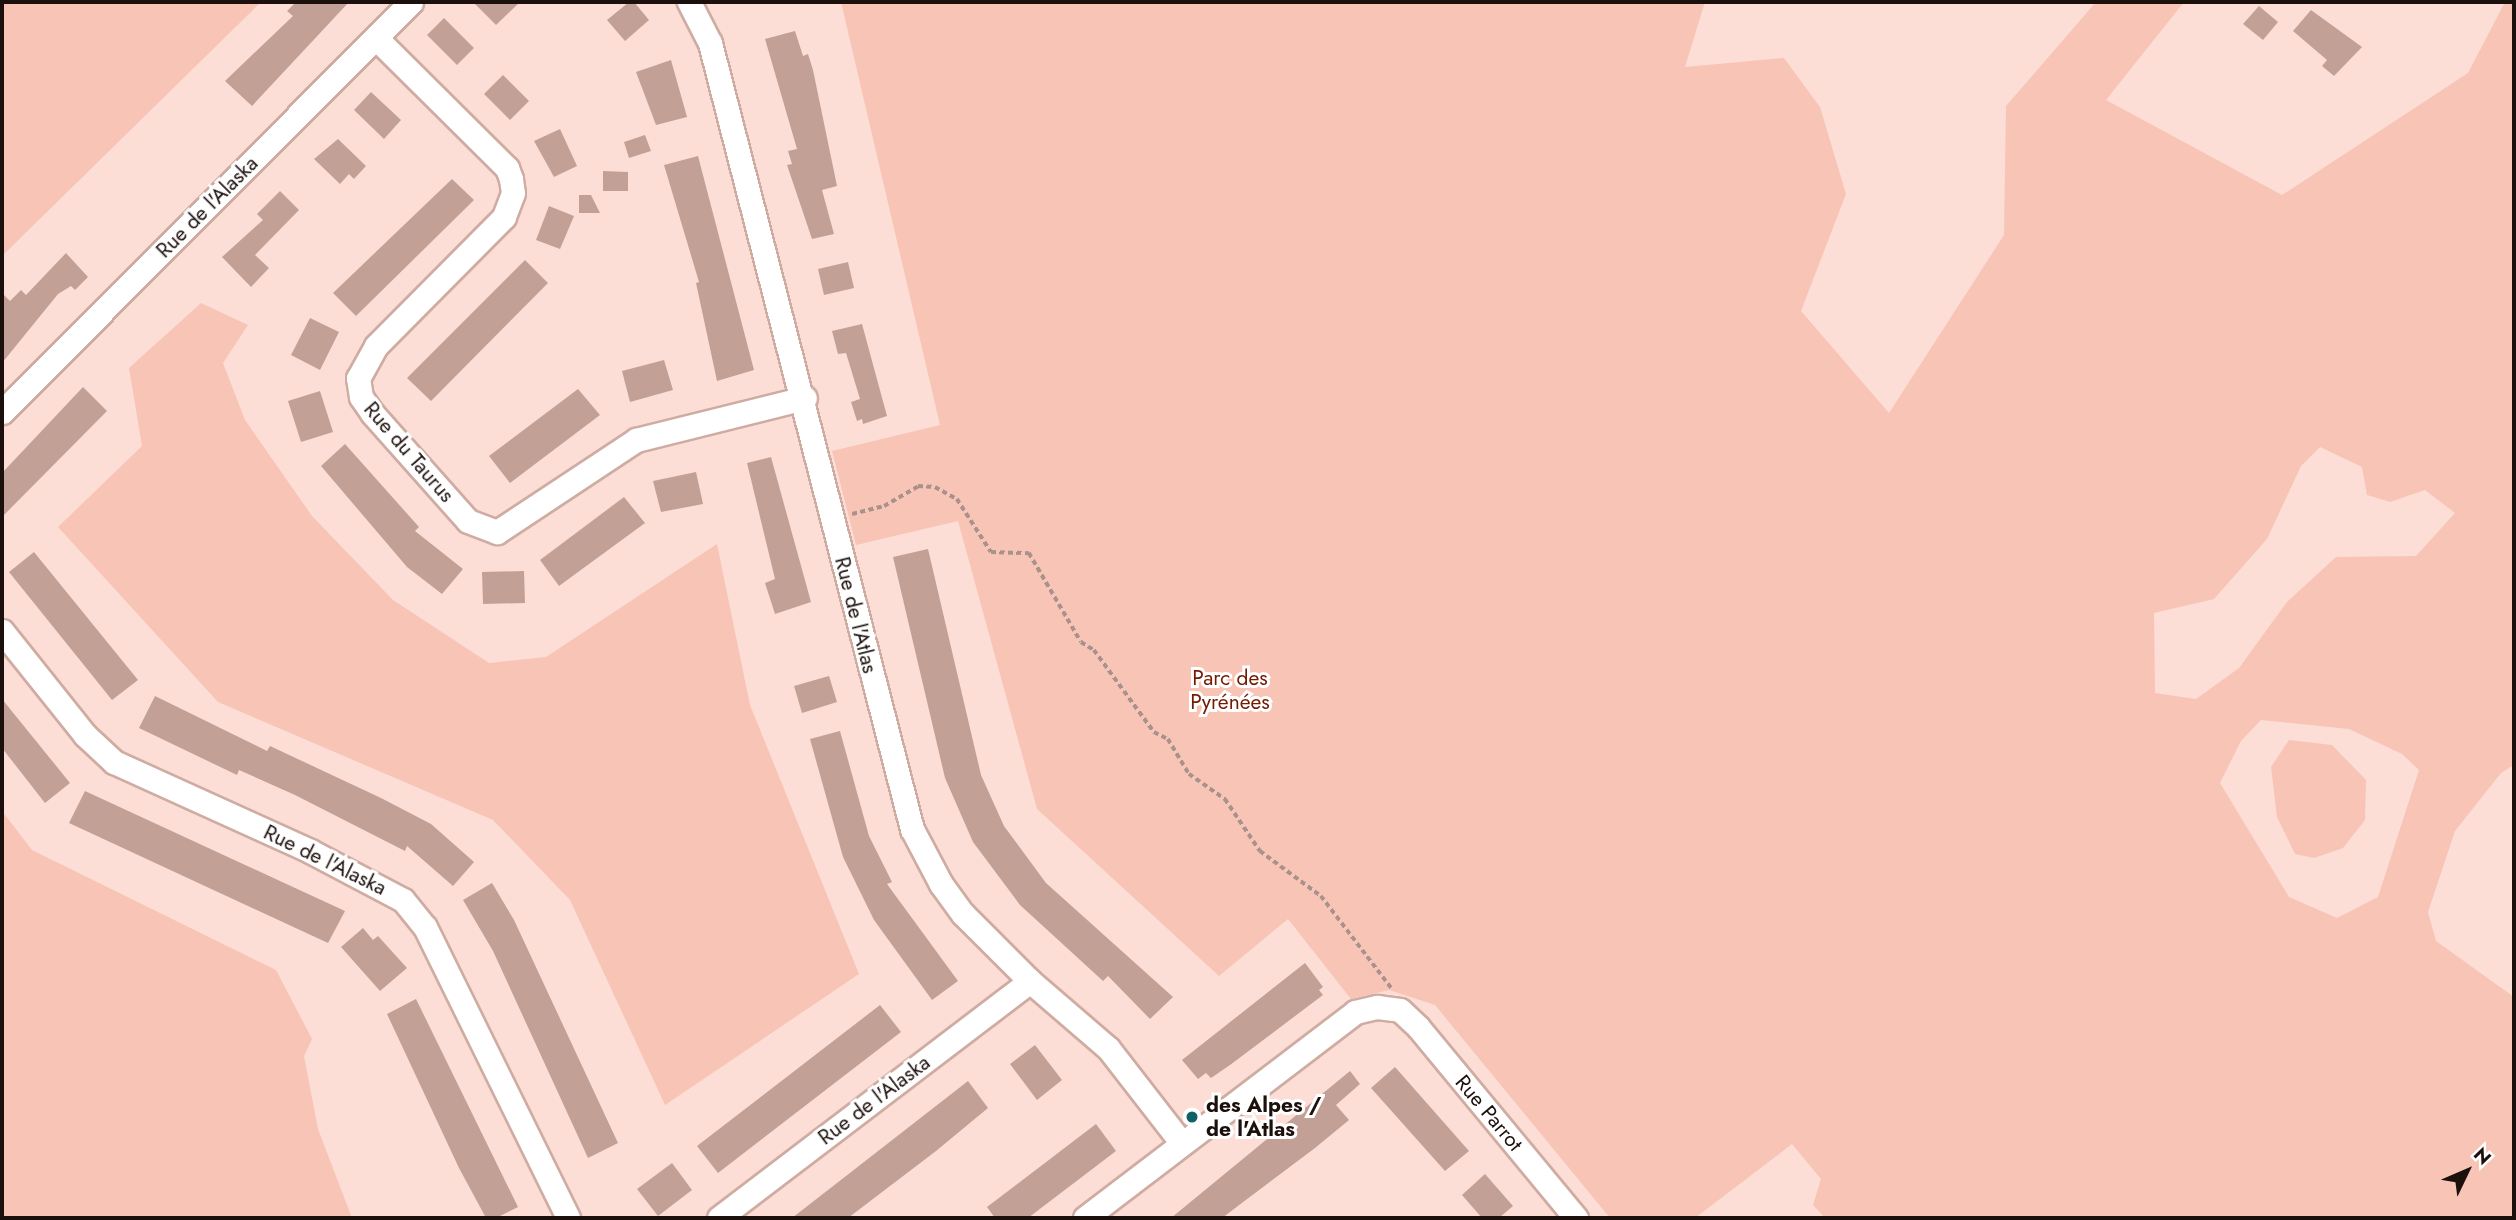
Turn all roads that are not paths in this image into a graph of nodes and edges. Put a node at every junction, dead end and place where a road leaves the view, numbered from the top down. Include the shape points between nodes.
1 (411, 2) edge
2 (689, 2) edge
3 (376, 38) junction
4 (805, 398) junction
5 (2, 412) edge
6 (2, 631) edge
7 (1030, 981) junction
8 (1181, 1142) junction
9 (568, 1218) edge
10 (719, 1218) edge
11 (1084, 1218) edge
12 (1576, 1218) edge

1 - 3 street, Rue de l'Alaska
2 - 4 street, Rue de l'Atlas via 710,43
3 - 4 street, Rue du Taurus via 507,168 511,180 511,203 504,217 376,346 358,378 361,397 372,413 468,521 497,531 628,443
3 - 5 street, Rue de l'Alaska
4 - 7 street, Rue de l'Atlas via 912,829 930,866 963,914
6 - 9 street, Rue de l'Alaska via 85,735 114,762 310,851 403,900 425,927
7 - 8 street, Rue de l'Atlas via 1108,1048
7 - 10 street, Rue de l'Alaska
8 - 11 street
8 - 12 street, Rue Parrot via 1355,1012 1377,1007 1400,1010

